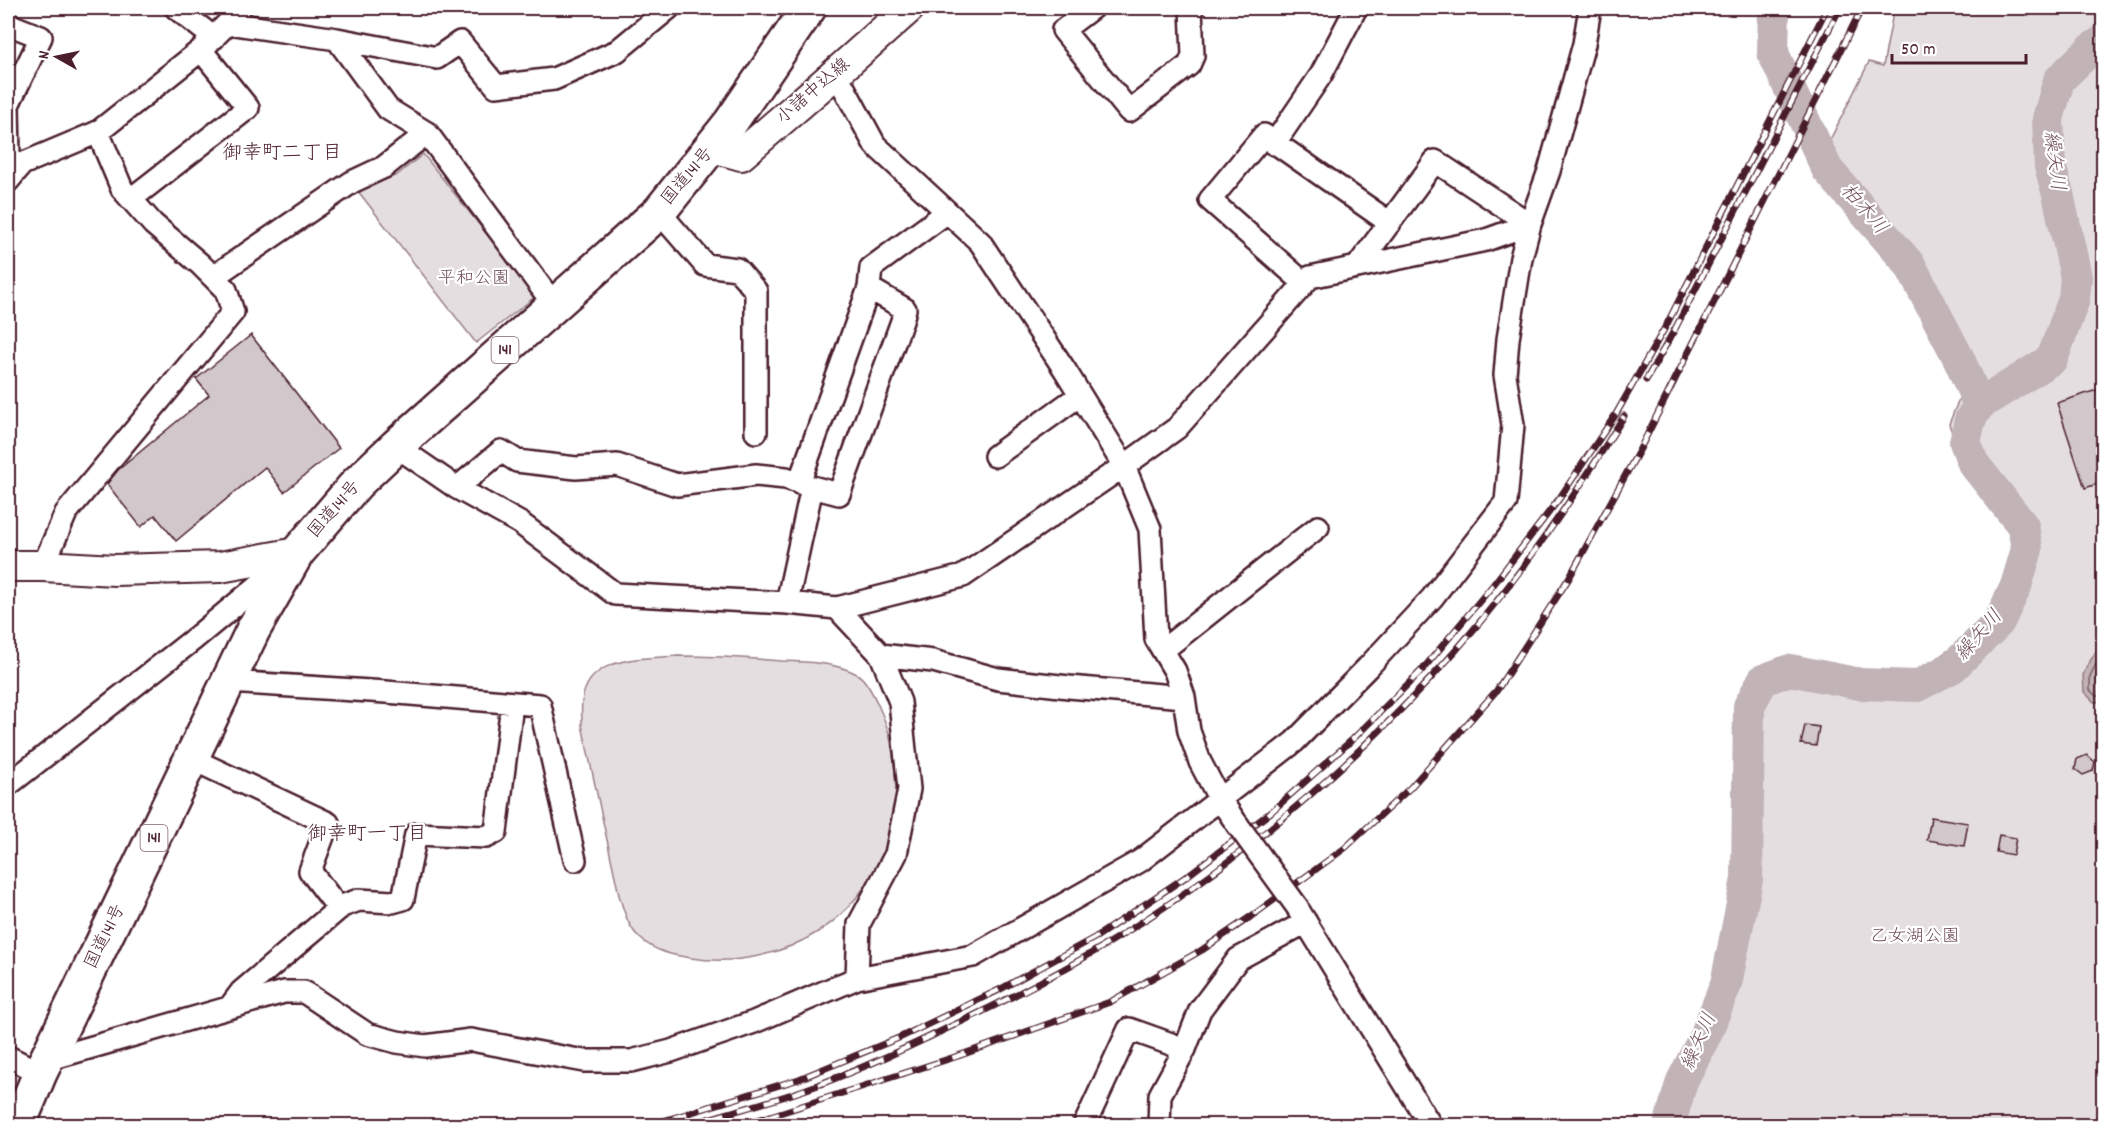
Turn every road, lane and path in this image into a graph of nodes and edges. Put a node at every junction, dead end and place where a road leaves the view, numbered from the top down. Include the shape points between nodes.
1 (176, 8) edge
2 (669, 8) edge
3 (809, 8) edge
4 (909, 8) edge
5 (1092, 8) edge
6 (1191, 8) edge
7 (1356, 8) edge
8 (1590, 8) edge
9 (8, 24) edge
10 (220, 30) edge
11 (337, 39) junction
12 (837, 73) junction
13 (98, 132) junction
14 (427, 133) junction
15 (1274, 144) junction
16 (712, 147) junction
17 (13, 159) edge
18 (8, 181) edge
19 (131, 199) junction
20 (659, 212) junction
21 (946, 213) junction
22 (1390, 223) junction
23 (1530, 225) junction
24 (1357, 267) junction
25 (213, 277) junction
26 (1304, 284) junction
27 (869, 288) junction
28 (555, 306) junction
29 (1080, 395) junction
30 (756, 432) dead end
31 (396, 446) junction
32 (995, 456) dead end
33 (1124, 466) junction
34 (806, 485) junction
35 (457, 488) junction
36 (1318, 527) dead end
37 (297, 553) junction
38 (8, 566) edge
39 (43, 566) junction
40 (787, 603) junction
41 (837, 609) junction
42 (1162, 650) junction
43 (881, 655) junction
44 (229, 682) junction
45 (1184, 697) junction
46 (512, 704) junction
47 (192, 759) junction
48 (8, 785) edge
49 (1219, 798) junction
50 (575, 860) dead end
51 (339, 909) junction
52 (1302, 915) junction
53 (857, 978) junction
54 (229, 1008) junction
55 (1185, 1049) junction
56 (8, 1057) edge
57 (43, 1067) junction
58 (18, 1125) edge
59 (1084, 1125) edge
60 (1159, 1125) edge
61 (1431, 1125) edge

1 - 10 street
2 - 11 street via 617,51 554,79 496,86 460,42 437,58
3 - 16 highway, 国道141号 / 141
4 - 12 street, 小諸中込線
5 - 6 street via 1063,30 1129,111 1190,66
7 - 15 street via 1321,75
8 - 23 street via 1556,148
9 - 17 street via 41,37 8,105
10 - 11 street
10 - 13 street
10 - 19 street via 249,108
11 - 14 street via 388,109
12 - 16 street, 小諸中込線 via 741,155
12 - 21 street via 875,145
13 - 17 street
13 - 19 street via 122,189
14 - 25 street via 384,167 352,182
14 - 28 street
15 - 22 street
15 - 26 street via 1263,135 1210,200
16 - 20 highway, 国道141号 / 141
17 - 18 street
19 - 25 street
20 - 28 highway, 国道141号 / 141
20 - 30 street via 705,265 737,269 756,291
21 - 27 street via 871,268
21 - 29 street via 980,243
22 - 23 street via 1435,161
22 - 24 street
23 - 24 street via 1486,240
23 - 49 street via 1508,339 1505,375 1513,425 1506,502 1432,598 1368,667 1294,742
24 - 26 street via 1310,277
25 - 39 street via 226,290 232,312 66,513
26 - 33 street via 1177,428
27 - 34 street
27 - 34 street via 905,309 902,321 839,494
28 - 31 highway, 国道141号 / 141
29 - 32 street
29 - 33 street
31 - 35 street
31 - 37 highway, 国道141号 / 141 via 357,483
33 - 41 street via 963,576
33 - 42 street via 1150,529 1156,639
34 - 35 street via 756,475 677,484 617,465 576,468 517,461 501,451
34 - 40 street
35 - 40 street via 520,523 615,594
36 - 42 street
37 - 39 street via 220,567 115,570
37 - 44 highway, 国道141号 / 141 via 253,630
37 - 48 street
38 - 39 street
40 - 41 street
41 - 43 street
42 - 45 street
43 - 45 street via 933,661 998,679
43 - 53 street via 900,702 909,789 896,854 859,924
44 - 46 street
44 - 47 highway, 国道141号 / 141
45 - 49 street via 1189,731
46 - 50 street via 540,705
46 - 51 street via 496,832 486,837 416,834 403,899 359,900
47 - 51 street via 328,823 309,871
47 - 57 highway, 国道141号 / 141
49 - 52 street, bridge
49 - 53 street via 1140,861 973,956
51 - 54 street via 241,992
52 - 55 street via 1238,959 1200,1010
52 - 61 street
53 - 54 street via 754,1022 631,1061 584,1060 471,1040 425,1047 397,1042 367,1034 303,992 284,992
54 - 57 street
55 - 59 street via 1129,1029
55 - 60 street via 1160,1095
56 - 57 street
57 - 58 highway, 国道141号 / 141

